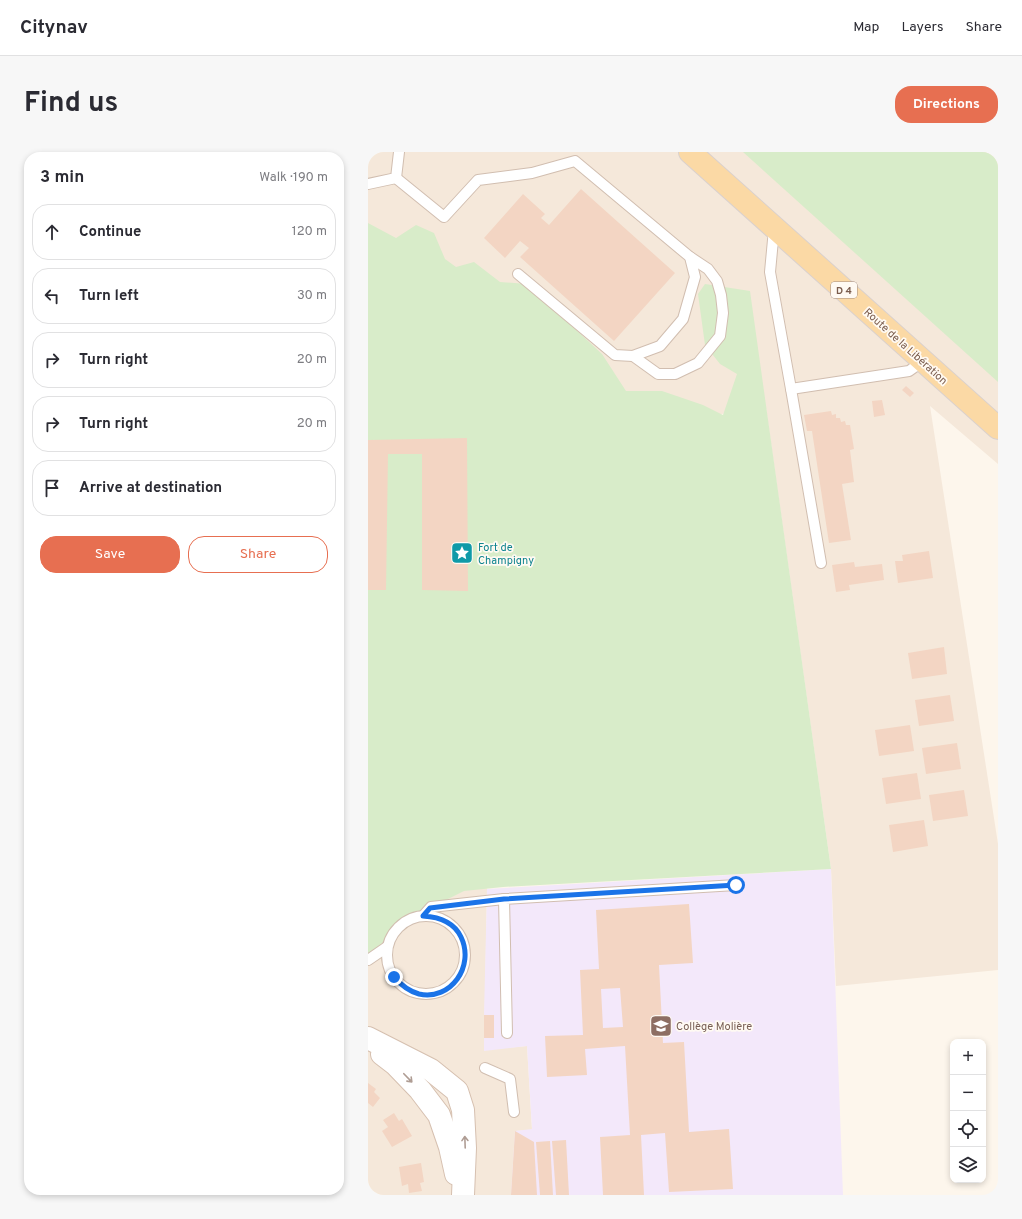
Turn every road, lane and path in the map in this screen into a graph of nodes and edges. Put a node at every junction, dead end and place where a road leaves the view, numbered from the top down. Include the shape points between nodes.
1 (399, 152) edge
2 (690, 152) edge
3 (396, 178) junction
4 (368, 184) edge
5 (774, 229) junction
6 (690, 257) junction
7 (518, 274) dead end
8 (633, 356) junction
9 (923, 361) junction
10 (791, 389) junction
11 (998, 428) edge
12 (821, 563) dead end
13 (736, 885) dead end
14 (504, 899) junction
15 (423, 916) junction
16 (387, 948) junction
17 (368, 960) edge
18 (507, 1033) dead end
19 (368, 1038) edge
20 (368, 1043) edge
21 (484, 1068) dead end
22 (514, 1112) dead end
23 (460, 1195) edge
24 (463, 1195) edge

1 - 3 lane
2 - 5 main road, Route de la Libération / D 4
3 - 4 lane
3 - 6 lane via 444,217 478,180 532,173 575,161
5 - 9 main road, Route de la Libération / D 4
5 - 10 lane via 770,272
6 - 8 lane via 695,277 683,319 660,346
6 - 8 lane via 708,269 717,281 723,312 720,336 698,363 675,374 658,374
7 - 8 lane via 615,355
9 - 10 lane via 909,371
9 - 11 main road, Route de la Libération / D 4
10 - 12 lane
13 - 14 lane
14 - 15 lane via 430,908
14 - 18 lane
15 - 16 lane via 404,922 396,929
15 - 16 lane via 434,916 452,925 464,942 466,952 462,972 449,988 419,994 400,985 389,968
16 - 17 lane
24 -> 19 street via 463,1110 457,1091 430,1070
20 -> 23 street via 395,1064 439,1115 450,1147
21 - 22 lane via 510,1079

